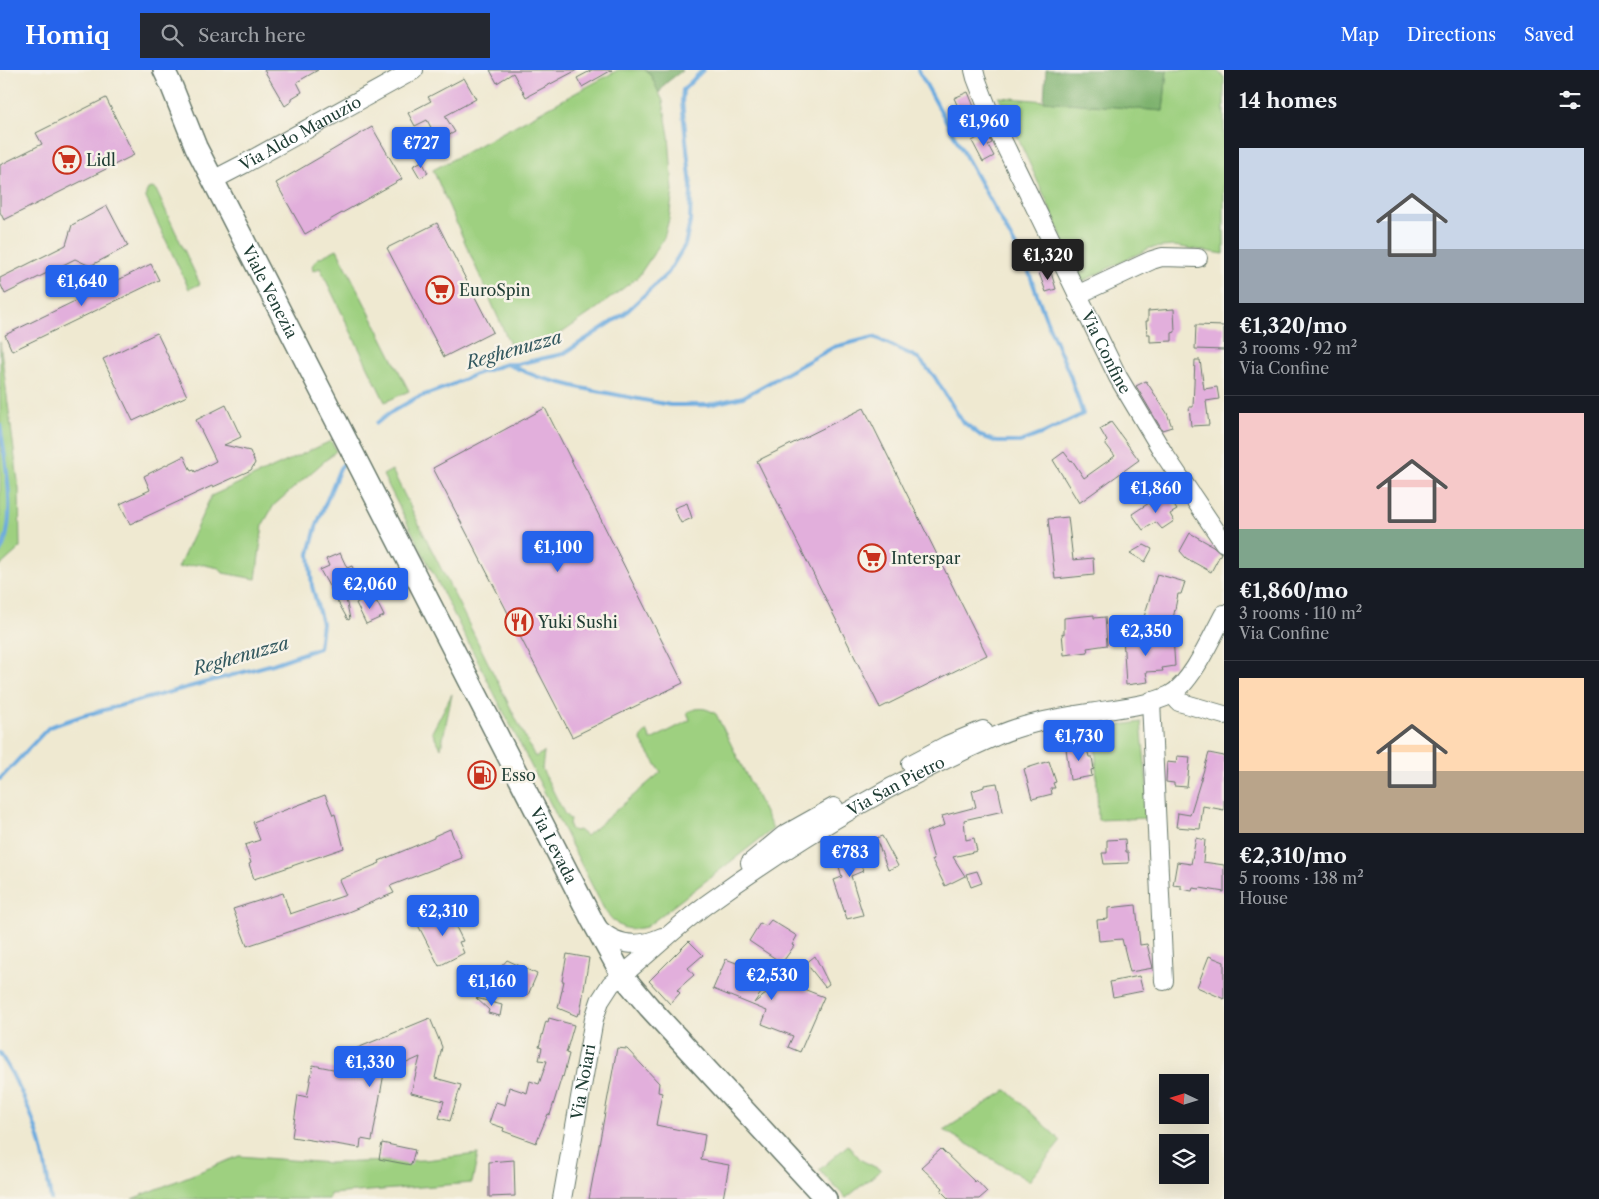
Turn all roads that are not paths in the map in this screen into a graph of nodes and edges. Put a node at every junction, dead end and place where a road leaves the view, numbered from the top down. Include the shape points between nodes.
1 (151, 70) edge
2 (164, 70) edge
3 (414, 70) edge
4 (974, 70) edge
5 (192, 139) junction
6 (213, 180) junction
7 (1198, 258) dead end
8 (1077, 295) junction
9 (348, 444) joint
10 (1224, 543) edge
11 (1224, 614) edge
12 (1172, 694) junction
13 (1151, 701) junction
14 (1224, 715) edge
15 (592, 920) junction
16 (670, 934) junction
17 (622, 975) junction
18 (1164, 981) dead end
19 (562, 1199) edge
20 (826, 1199) edge

1 - 5 main road, Viale Venezia
2 - 5 main road, Viale Venezia
3 - 6 street, Via Aldo Manuzio
4 - 8 street, Via Confine via 991,117
5 - 6 main road, Viale Venezia
6 - 9 main road, Viale Venezia
7 - 8 street via 1162,257 1152,260
8 - 10 street, Via Confine via 1135,408
9 - 15 main road, Via Levada
11 - 12 street via 1192,673
12 - 13 street
12 - 14 street via 1179,702
13 - 16 street via 990,726 947,745 784,835 736,873
13 - 18 street
15 - 16 street via 607,937 617,941 643,944
15 - 17 main road, Via Levada
16 - 17 street
17 - 19 street, Via Noiari via 611,984 600,1001 594,1019
17 - 20 main road, Via Levada

